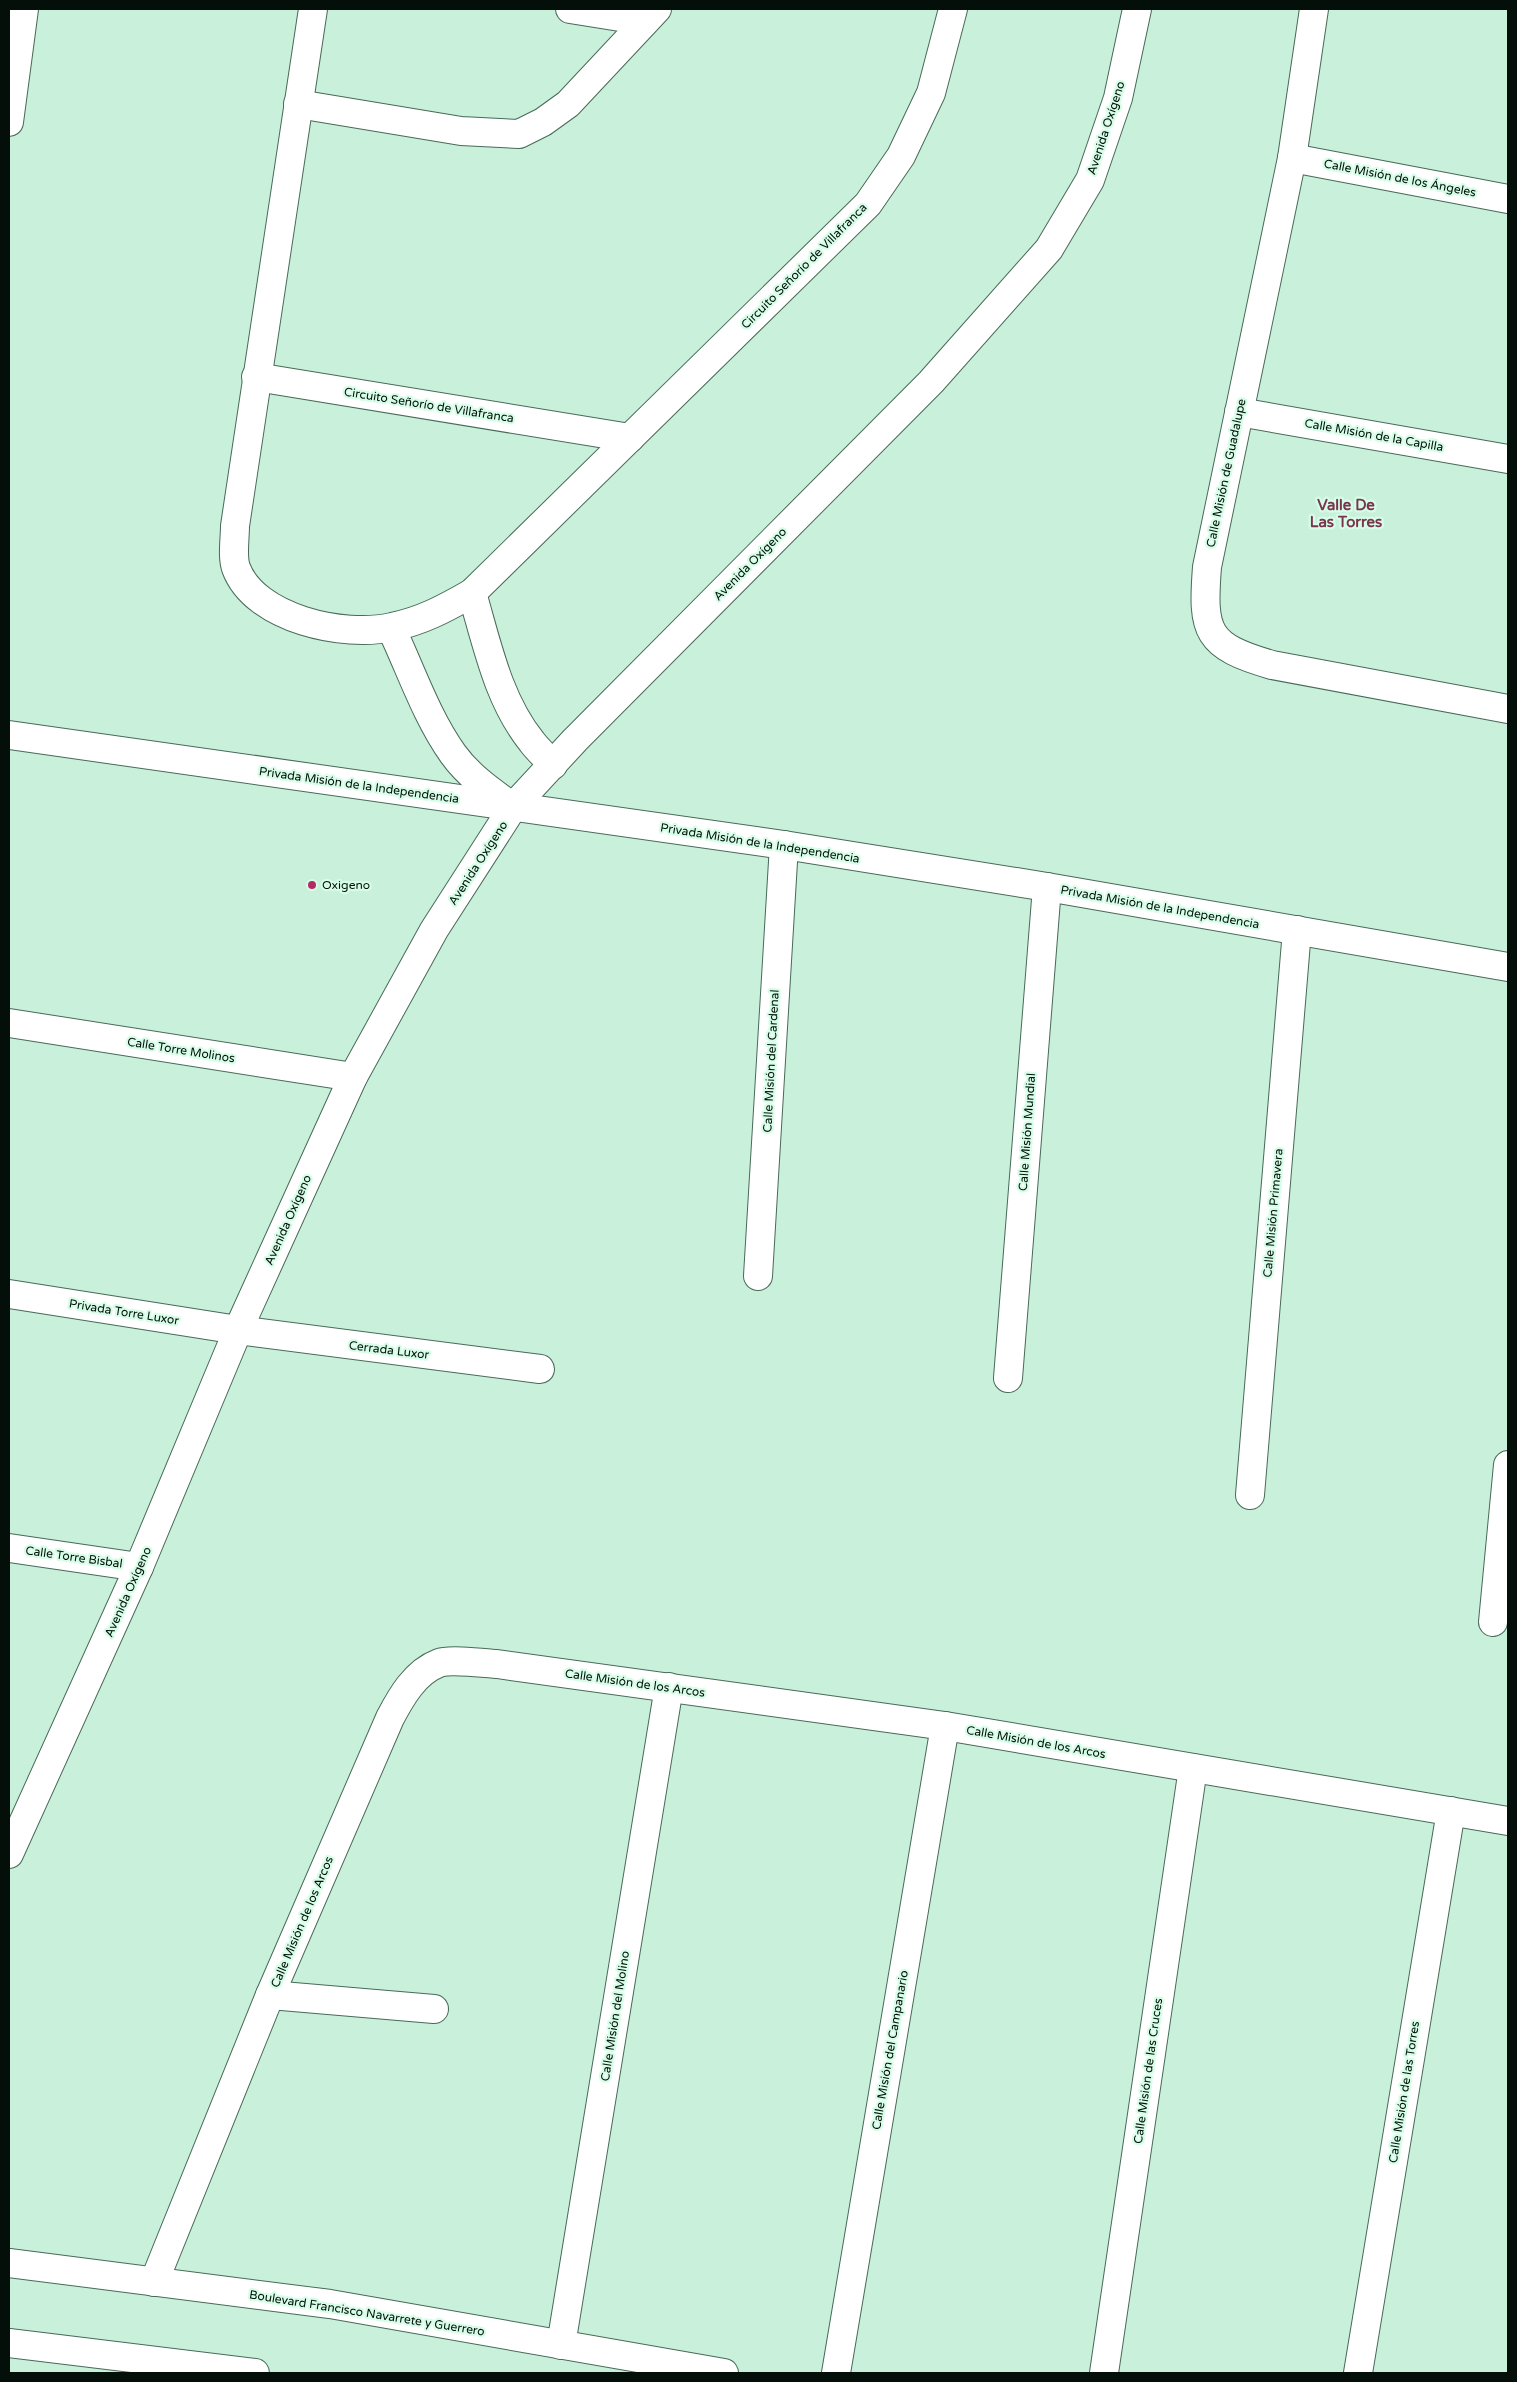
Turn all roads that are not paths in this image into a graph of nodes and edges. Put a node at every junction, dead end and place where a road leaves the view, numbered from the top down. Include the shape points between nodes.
1 (24, 9) edge
2 (313, 9) edge
3 (570, 9) edge
4 (953, 9) edge
5 (1137, 9) edge
6 (1314, 9) edge
7 (651, 15) edge
8 (298, 104) junction
9 (9, 122) edge
10 (1292, 158) junction
11 (1508, 199) edge
12 (256, 377) junction
13 (1239, 412) junction
14 (630, 438) junction
15 (1508, 459) edge
16 (472, 593) junction
17 (391, 628) junction
18 (1508, 709) edge
19 (9, 735) edge
20 (553, 765) junction
21 (513, 807) junction
22 (784, 846) junction
23 (1047, 887) junction
24 (1297, 930) junction
25 (1508, 967) edge
26 (9, 1023) edge
27 (353, 1077) junction
28 (758, 1276) dead end
29 (9, 1294) edge
30 (238, 1330) junction
31 (540, 1369) dead end
32 (1008, 1378) dead end
33 (1508, 1465) edge
34 (1250, 1495) dead end
35 (9, 1548) edge
36 (139, 1567) junction
37 (1493, 1622) dead end
38 (669, 1687) junction
39 (944, 1726) junction
40 (1193, 1768) junction
41 (1451, 1811) junction
42 (17, 1818) edge
43 (1508, 1820) edge
44 (9, 1854) edge
45 (270, 1995) junction
46 (434, 2009) dead end
47 (9, 2263) edge
48 (154, 2282) junction
49 (9, 2343) edge
50 (561, 2345) junction
51 (255, 2373) edge
52 (724, 2373) edge
53 (836, 2373) edge
54 (1104, 2373) edge
55 (1358, 2373) edge

1 - 9 street
2 - 8 street, Circuito Señorío de Villafranca
3 - 7 street
4 - 14 street, Circuito Señorío de Villafranca via 931,93 901,156 868,204
5 - 20 street, Avenida Oxígeno via 1118,98 1090,180 1049,249 931,382
6 - 10 street, Calle Misión de Guadalupe
7 - 8 street via 568,104 543,122 518,134 461,131
8 - 12 street, Circuito Señorío de Villafranca
10 - 11 street, Calle Misión de los Ángeles
10 - 13 street, Calle Misión de Guadalupe
12 - 14 street, Circuito Señorío de Villafranca
12 - 17 street, Circuito Señorío de Villafranca via 234,526 235,567 249,591 280,612 316,624 353,630
13 - 15 street, Calle Misión de la Capilla
13 - 18 street, Calle Misión de Guadalupe via 1207,567 1205,591 1207,624 1220,643 1241,656 1272,665
14 - 16 street, Circuito Señorío de Villafranca
16 - 17 street, Circuito Señorío de Villafranca via 433,615
16 - 20 street via 502,691 532,743
17 - 21 street via 433,722 454,756 481,784
19 - 21 street, Privada Misión de la Independencia
20 - 21 street, Avenida Oxígeno
21 - 22 street, Privada Misión de la Independencia
21 - 27 street, Avenida Oxígeno via 434,930
22 - 23 street, Privada Misión de la Independencia
22 - 28 street, Calle Misión del Cardenal
23 - 24 street, Privada Misión de la Independencia
23 - 32 street, Calle Misión Mundial
24 - 25 street, Privada Misión de la Independencia
24 - 34 street, Calle Misión Primavera
26 - 27 street, Calle Torre Molinos
27 - 30 street, Avenida Oxígeno
29 - 30 street, Privada Torre Luxor
30 - 31 street, Cerrada Luxor
30 - 36 street, Avenida Oxígeno
33 - 37 street
35 - 36 street, Calle Torre Bisbal
36 - 42 street, Avenida Oxígeno
38 - 39 street, Calle Misión de los Arcos
38 - 45 street, Calle Misión de los Arcos via 497,1664 440,1663 423,1673 405,1691 390,1718
38 - 50 street, Calle Misión del Molino
39 - 40 street, Calle Misión de los Arcos
39 - 53 street, Calle Misión del Campanario
40 - 41 street, Calle Misión de los Arcos
40 - 54 street, Calle Misión de las Cruces
41 - 43 street, Calle Misión de los Arcos
41 - 55 street, Calle Misión de las Torres
42 - 44 street, Avenida Oxígeno
45 - 46 street
45 - 48 street, Calle Misión de los Arcos
47 - 48 street, Boulevard Francisco Navarrete y Guerrero
48 - 50 street, Boulevard Francisco Navarrete y Guerrero via 330,2304
49 - 51 street
50 - 52 street, Boulevard Francisco Navarrete y Guerrero

